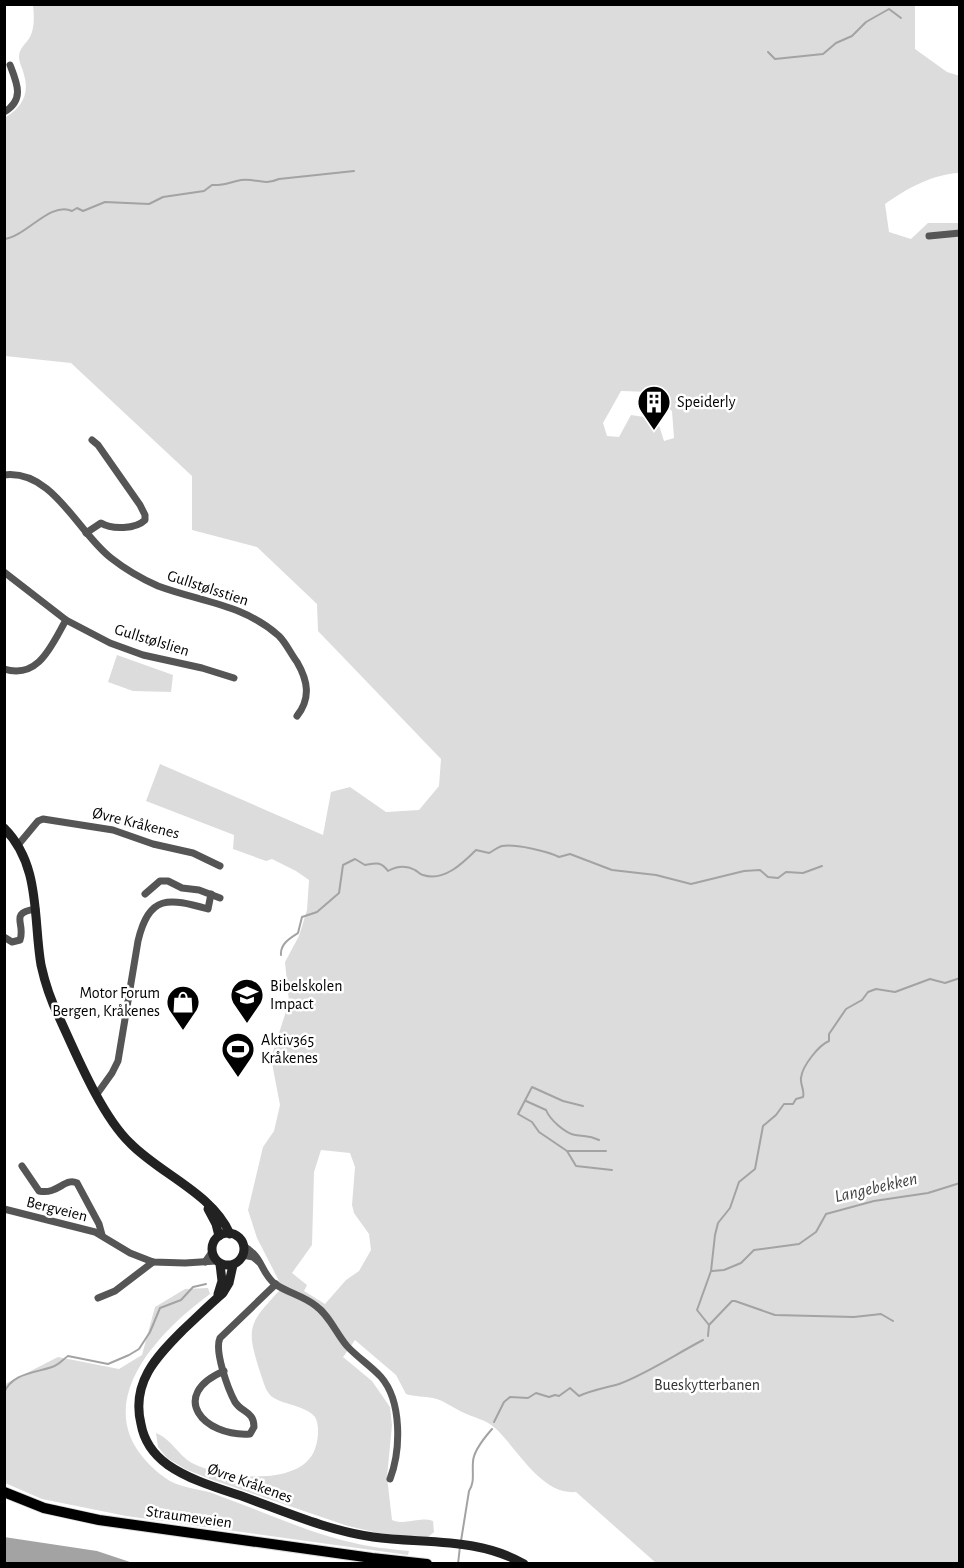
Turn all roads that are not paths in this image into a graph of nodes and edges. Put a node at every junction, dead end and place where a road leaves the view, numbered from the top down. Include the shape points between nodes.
1 (10, 65) dead end
2 (4, 112) edge
3 (960, 233) edge
4 (929, 236) dead end
5 (92, 440) dead end
6 (4, 475) edge
7 (86, 533) junction
8 (4, 572) edge
9 (66, 620) junction
10 (4, 669) edge
11 (234, 678) dead end
12 (297, 716) dead end
13 (4, 828) edge
14 (18, 845) junction
15 (220, 866) dead end
16 (145, 894) dead end
17 (211, 894) junction
18 (220, 898) dead end
19 (36, 909) junction
20 (4, 937) edge
21 (97, 1094) junction
22 (21, 1166) dead end
23 (202, 1200) junction
24 (4, 1209) edge
25 (230, 1234) junction
26 (102, 1235) junction
27 (219, 1236) junction
28 (243, 1250) junction
29 (216, 1259) junction
30 (153, 1262) junction
31 (233, 1265) junction
32 (276, 1284) junction
33 (98, 1298) dead end
34 (215, 1299) junction
35 (224, 1371) junction
36 (390, 1479) dead end
37 (4, 1492) edge
38 (372, 1558) junction
39 (394, 1563) edge
40 (427, 1563) edge
41 (524, 1563) edge

1 - 2 street via 18,97
3 - 4 street
5 - 7 street via 140,505 145,520 135,526 101,524
6 - 7 street, Gullstølsstien via 15,474 51,491
7 - 12 street, Gullstølsstien via 134,574 227,605 252,617 280,638 305,676 307,690
8 - 9 street, Gullstølslien
9 - 10 street via 40,663 17,672
9 - 11 street, Gullstølslien via 143,655
13 - 14 main road
14 - 15 street, Øvre Kråkenes via 38,821 45,819 113,830 193,853
14 - 19 main road via 30,872
16 - 17 street via 160,881 168,881
17 - 18 street
17 - 21 street via 208,909 173,901 157,906 142,925 118,1061
19 - 20 street via 21,914 20,940 12,942
19 - 21 main road via 46,983
21 - 23 main road via 114,1125 130,1143
22 - 26 street, Bergveien via 39,1191 48,1193 68,1182 78,1183
23 - 25 main road via 218,1213
23 - 27 main road via 212,1214
24 - 26 street, Bergveien
25 - 27 main road
25 - 28 main road via 238,1238
26 - 30 street, Bergveien
27 - 29 main road via 213,1243
28 - 31 main road
28 - 32 street via 254,1252
29 - 30 street, Bergveien
29 - 31 main road
29 - 34 main road via 222,1281
30 - 33 street via 115,1291
31 - 34 main road, Øvre Kråkenes via 226,1289
32 - 35 street via 220,1338 218,1350
32 - 36 street via 321,1309 346,1344 382,1378 391,1392 396,1405 396,1430 395,1464
34 - 41 main road, Øvre Kråkenes via 157,1357 141,1383 138,1408 142,1430 151,1449 165,1463 186,1476 342,1531 479,1547
35 - 35 street via 235,1401 253,1418 250,1434 213,1426 198,1415 195,1402 199,1392
37 - 38 main road, Straumeveien via 44,1508 91,1519
38 - 39 main road, Straumeveien
38 - 40 main road, Straumeveien

